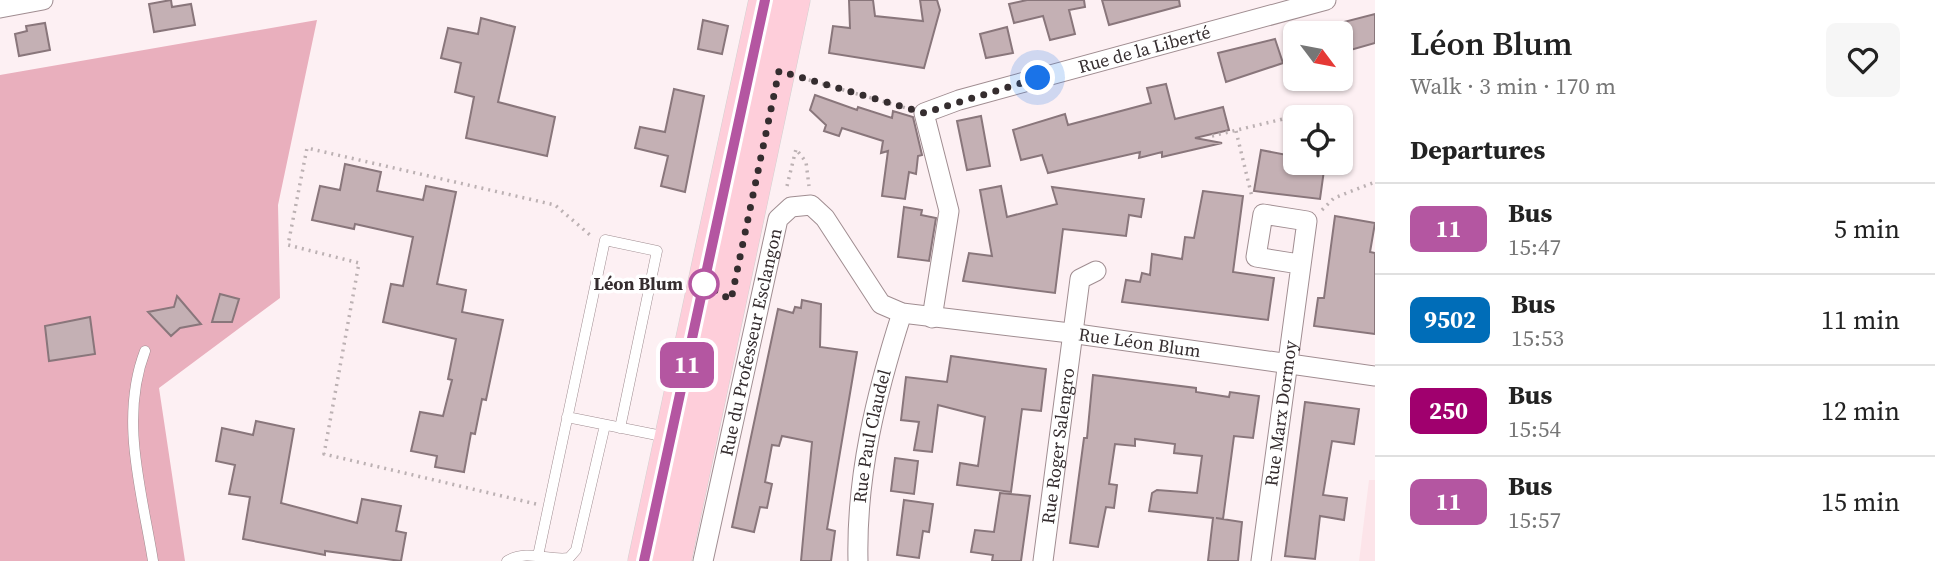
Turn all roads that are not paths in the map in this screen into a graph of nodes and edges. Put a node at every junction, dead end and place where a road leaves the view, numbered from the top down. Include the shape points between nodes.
1 (43, 0) edge
2 (765, 0) edge
3 (794, 0) edge
4 (1326, 0) edge
5 (0, 8) edge
6 (1299, 264) junction
7 (1096, 271) dead end
8 (902, 313) junction
9 (932, 318) junction
10 (1070, 333) junction
11 (145, 351) dead end
12 (1286, 363) junction
13 (1375, 376) edge
14 (568, 417) junction
15 (605, 425) junction
16 (620, 428) junction
17 (671, 438) junction
18 (538, 556) junction
19 (153, 561) edge
20 (507, 561) edge
21 (644, 561) edge
22 (675, 561) edge
23 (703, 561) edge
24 (858, 561) edge
25 (1043, 561) edge
26 (1261, 561) edge

1 - 5 street
2 - 17 main road
3 - 22 main road
4 - 9 street, Rue de la Liberté via 924,113 949,211
6 - 6 street, Rue Marx Dormoy via 1307,221 1263,214 1256,257
6 - 12 street, Rue Marx Dormoy
7 - 10 street, Rue Roger Salengro via 1080,279
8 - 9 street, Rue Léon Blum
8 - 23 street, Rue du Professeur Esclangon via 881,304 825,218 811,205 791,207 778,219
8 - 24 street, Rue Paul Claudel via 879,385 860,490
9 - 10 street, Rue Léon Blum
10 - 12 street, Rue Léon Blum
10 - 25 street, Rue Roger Salengro
11 - 19 lane via 132,394 131,421
12 - 13 street, Rue Léon Blum
12 - 26 street, Rue Marx Dormoy
14 - 15 lane
14 - 16 lane via 605,240 657,251
14 - 18 lane
15 - 16 lane
15 - 18 lane via 576,550 557,561
16 - 17 lane
17 - 21 main road
18 - 20 lane

